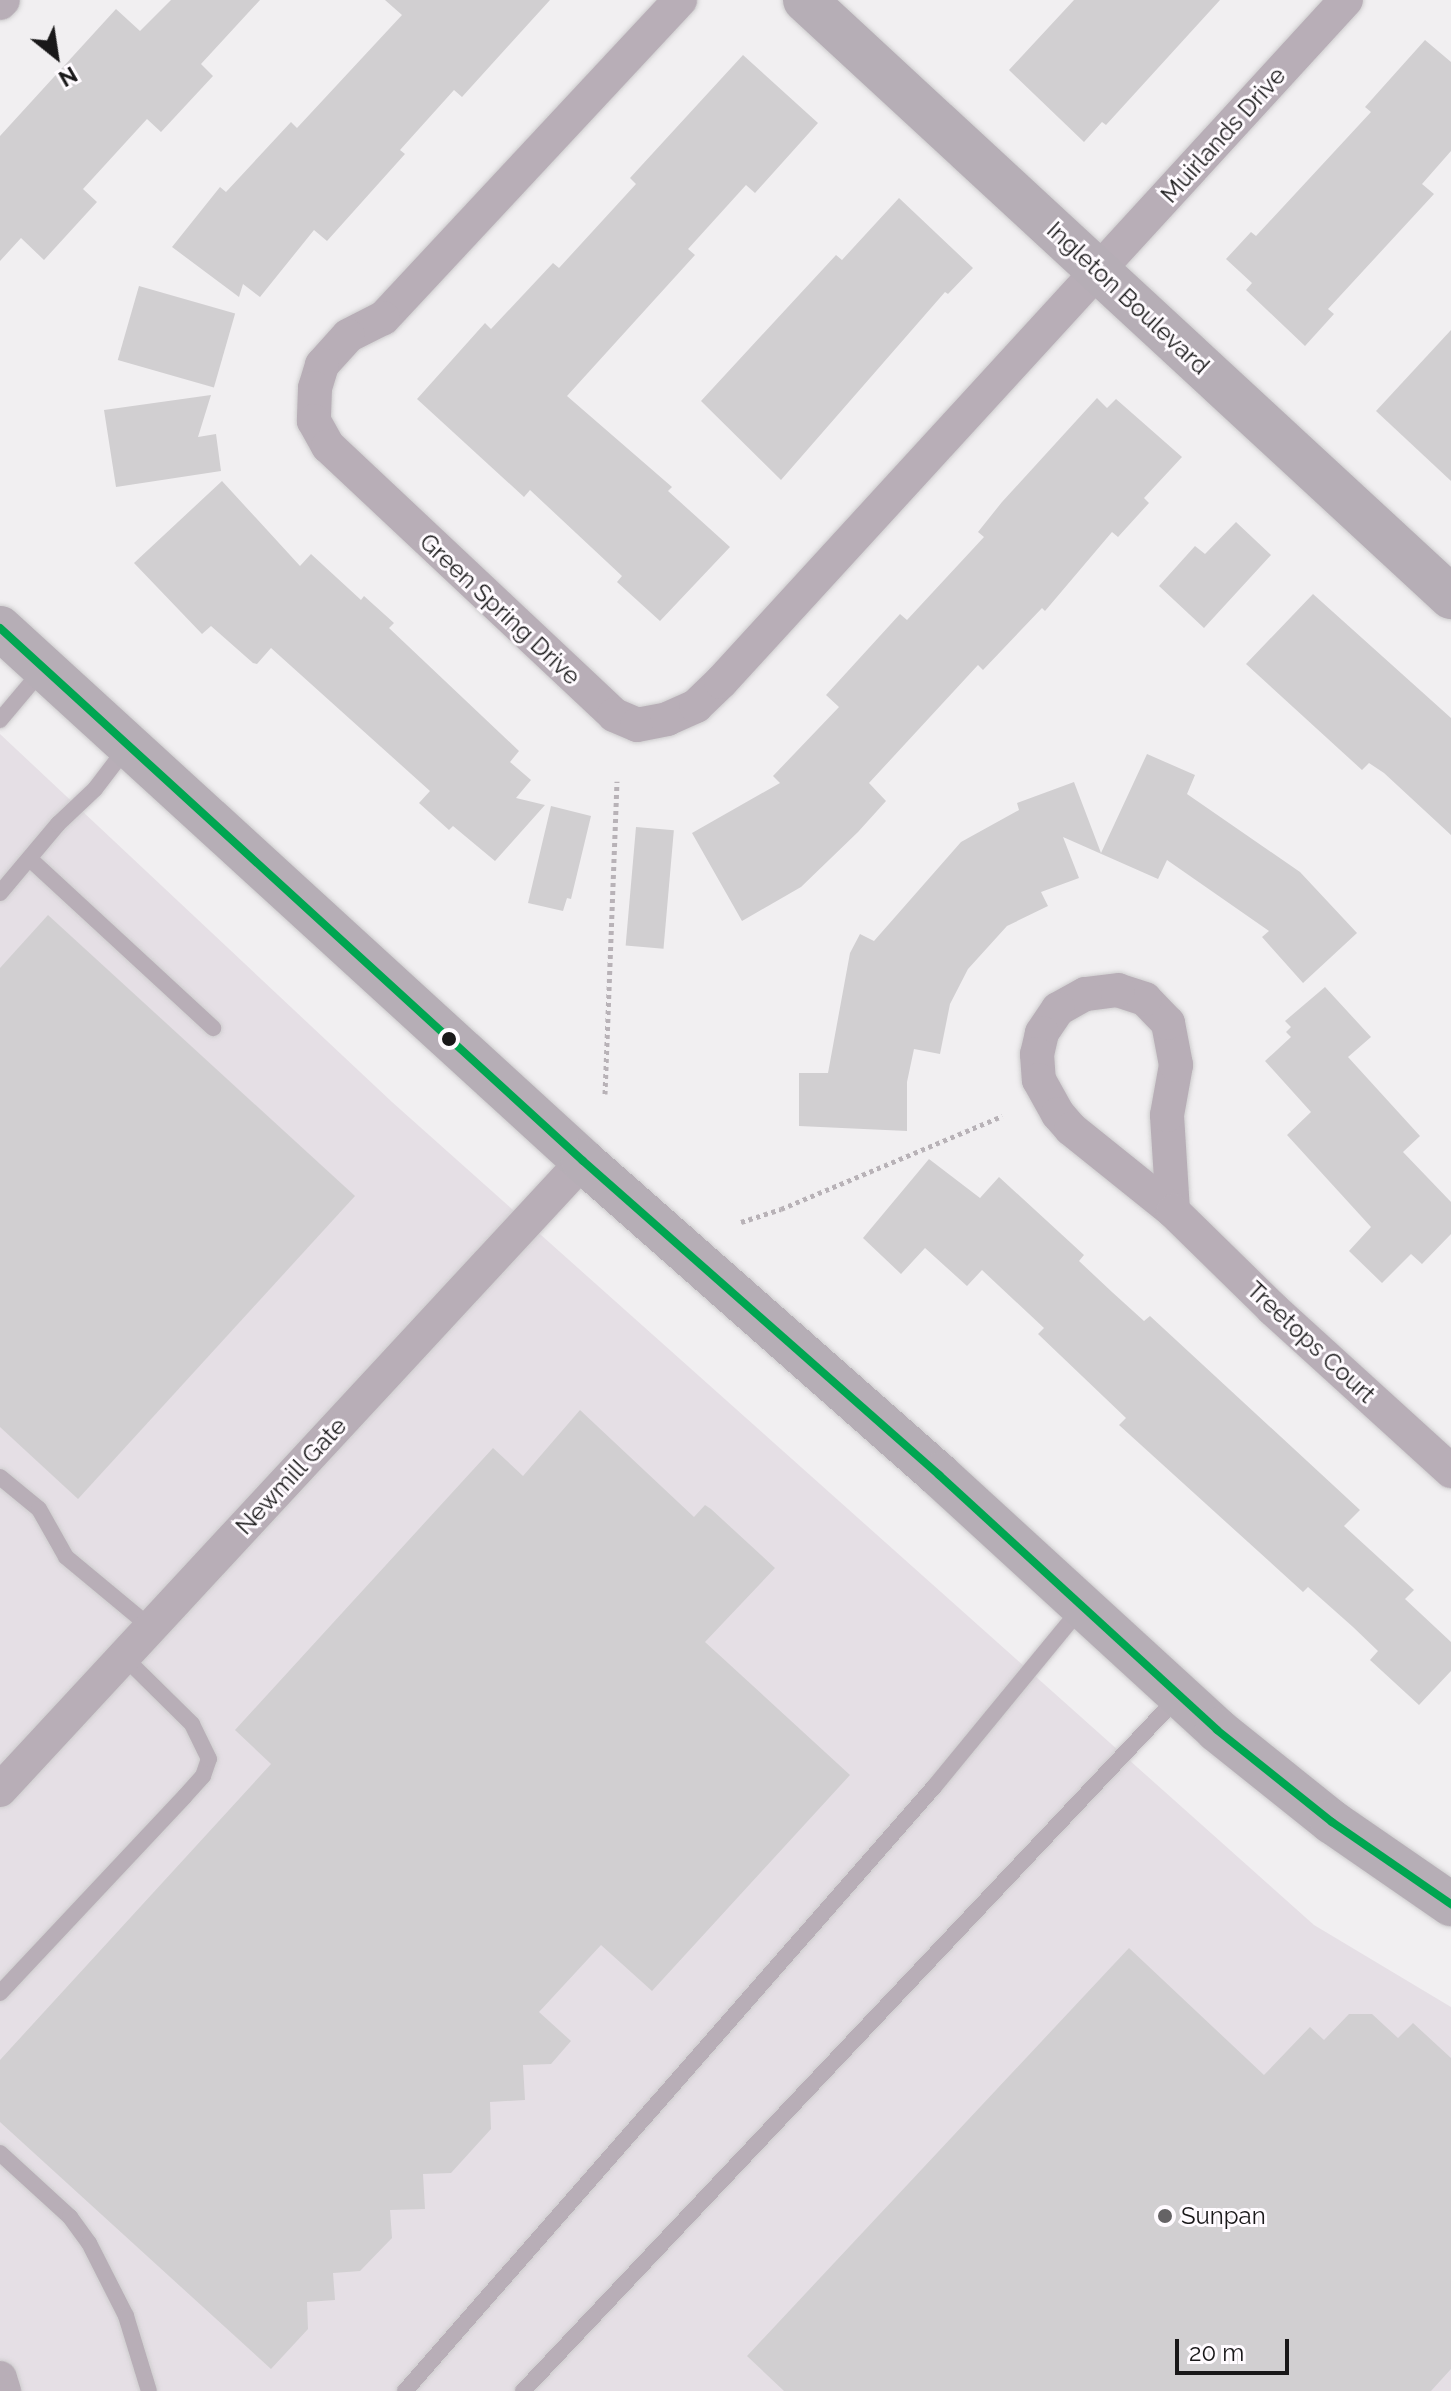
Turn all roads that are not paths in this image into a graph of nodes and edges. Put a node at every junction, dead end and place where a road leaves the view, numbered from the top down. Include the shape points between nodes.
1 (680, 0) edge
2 (805, 0) edge
3 (1346, 0) edge
4 (1099, 271) junction
5 (1451, 597) edge
6 (0, 628) edge
7 (44, 668) junction
8 (0, 720) edge
9 (128, 745) junction
10 (31, 860) junction
11 (0, 893) edge
12 (213, 1028) dead end
13 (583, 1161) junction
14 (1173, 1211) junction
15 (1451, 1471) edge
16 (0, 1477) edge
17 (1082, 1607) junction
18 (149, 1626) junction
19 (123, 1656) junction
20 (1179, 1696) junction
21 (0, 1790) edge
22 (1451, 1904) edge
23 (0, 1993) edge
24 (0, 2153) edge
25 (0, 2378) edge
26 (4, 2391) edge
27 (149, 2391) edge
28 (405, 2391) edge
29 (523, 2391) edge

1 - 4 street, Green Spring Drive via 383,318 348,336 322,365 315,388 314,421 328,446 614,715 637,725 696,706
2 - 4 main road, Ingleton Boulevard
3 - 4 street, Muirlands Drive
4 - 5 main road, Ingleton Boulevard
6 - 7 main road
7 - 8 lane
7 - 9 main road
9 - 10 lane
9 - 13 main road
10 - 11 lane
10 - 12 lane
13 - 17 main road
13 - 18 street, Newmill Gate
14 - 14 street, Treetops Court via 1167,1115 1176,1065 1168,1023 1145,999 1118,990 1085,994 1058,1009 1042,1033 1039,1080 1071,1129
14 - 15 street, Treetops Court
16 - 18 lane via 39,1509 66,1557
17 - 20 main road
17 - 28 lane via 924,1799
18 - 19 street, Newmill Gate
19 - 21 street, Newmill Gate
19 - 23 lane via 192,1724 209,1759 203,1776
20 - 22 main road via 1320,1813
20 - 29 lane
24 - 27 lane via 70,2217 89,2243 126,2316
25 - 26 street

